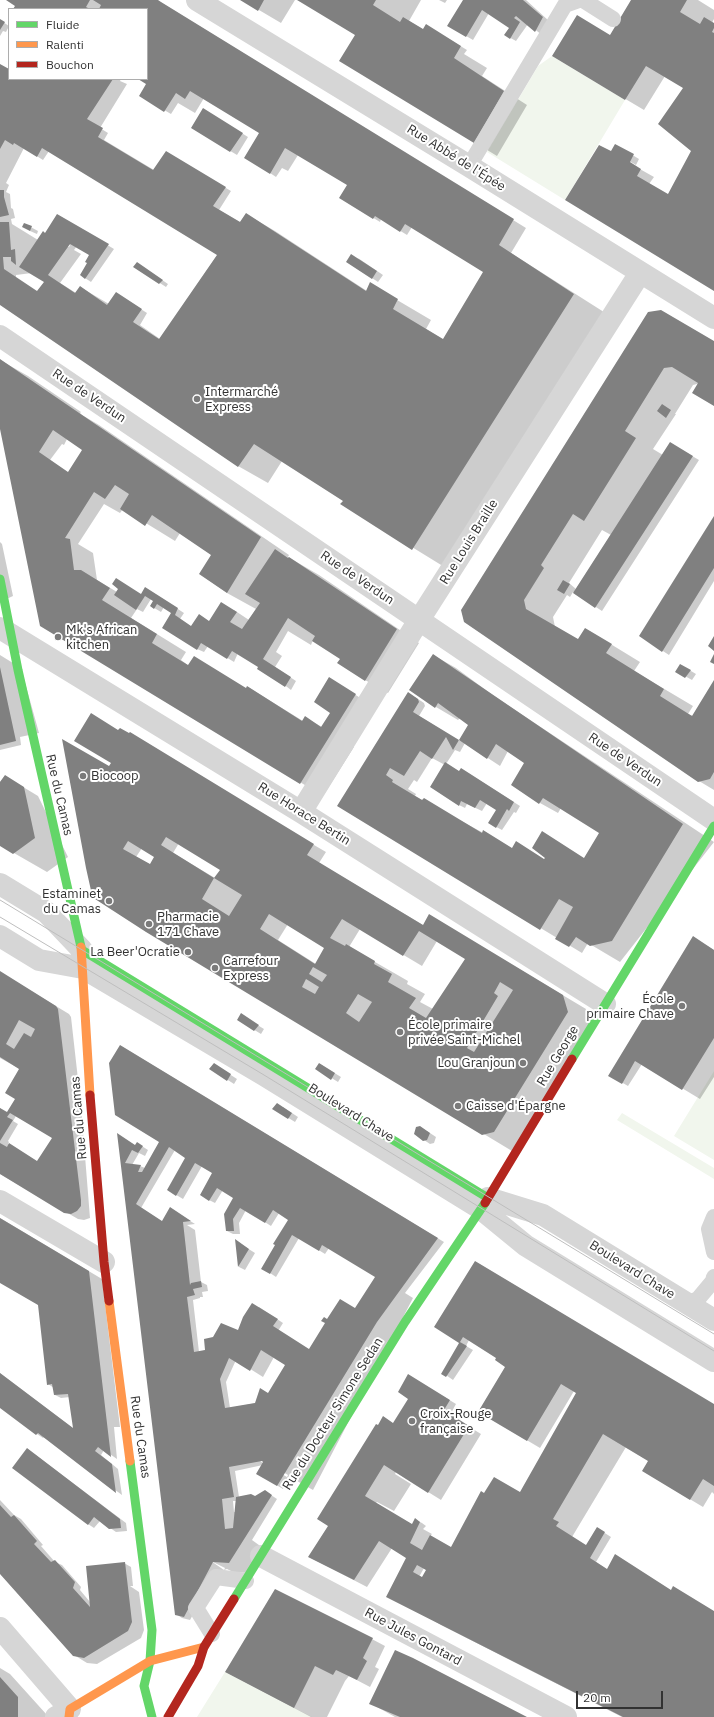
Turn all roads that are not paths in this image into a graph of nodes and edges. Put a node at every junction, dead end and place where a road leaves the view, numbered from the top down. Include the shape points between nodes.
1 (197, 0) edge
2 (579, 0) edge
3 (583, 0) edge
4 (613, 19) dead end
5 (469, 166) junction
6 (640, 273) junction
7 (714, 318) edge
8 (0, 336) edge
9 (0, 579) edge
10 (420, 620) junction
11 (5, 632) edge
12 (301, 812) junction
13 (714, 820) edge
14 (714, 826) edge
15 (0, 884) edge
16 (0, 936) edge
17 (82, 959) junction
18 (605, 1004) junction
19 (0, 1201) edge
20 (485, 1203) junction
21 (714, 1217) edge
22 (714, 1252) edge
23 (104, 1262) junction
24 (714, 1277) edge
25 (687, 1304) junction
26 (714, 1320) edge
27 (714, 1361) edge
28 (261, 1556) junction
29 (246, 1582) junction
30 (0, 1628) edge
31 (208, 1641) junction
32 (150, 1661) junction
33 (65, 1714) edge
34 (152, 1717) edge
35 (168, 1717) edge
36 (566, 1717) edge

1 - 5 street, Rue Abbé de l'Épée
2 - 5 lane via 565,5
3 - 4 lane
5 - 6 street, Rue Abbé de l'Épée
6 - 7 street, Rue Abbé de l'Épée
6 - 10 street, Rue Louis Braille
8 - 10 street, Rue de Verdun
9 - 11 street, Rue du Camas
10 - 12 street, Rue Louis Braille
10 - 13 street, Rue de Verdun
11 - 12 street, Rue Horace Bertin
11 - 17 street, Rue du Camas
12 - 18 street, Rue Horace Bertin
14 - 18 street, Rue George
15 - 17 street, Boulevard Chave via 46,912
16 - 17 street, Boulevard Chave via 39,960
17 - 20 street, Boulevard Chave via 270,1079
17 - 23 street, Rue du Camas via 86,1045
18 - 20 street, Rue George
19 - 23 street
20 - 25 street, Boulevard Chave via 543,1215
20 - 27 street, Boulevard Chave via 525,1245
20 - 28 street, Rue du Docteur Simone Sedan via 405,1322
21 - 22 lane via 709,1229
23 - 32 street, Rue du Camas via 152,1630
24 - 25 lane via 698,1299
25 - 26 street, Boulevard Chave
28 - 29 street, Rue du Docteur Simone Sedan
28 - 36 street, Rue Jules Gontard
29 - 31 street, Rue du Docteur Simone Sedan
29 - 31 lane via 216,1577 196,1608
30 - 33 street
31 - 32 street
31 - 35 street, Rue du Docteur Simone Sedan via 198,1666
32 - 33 street
32 - 34 street, Rue du Camas via 144,1686

